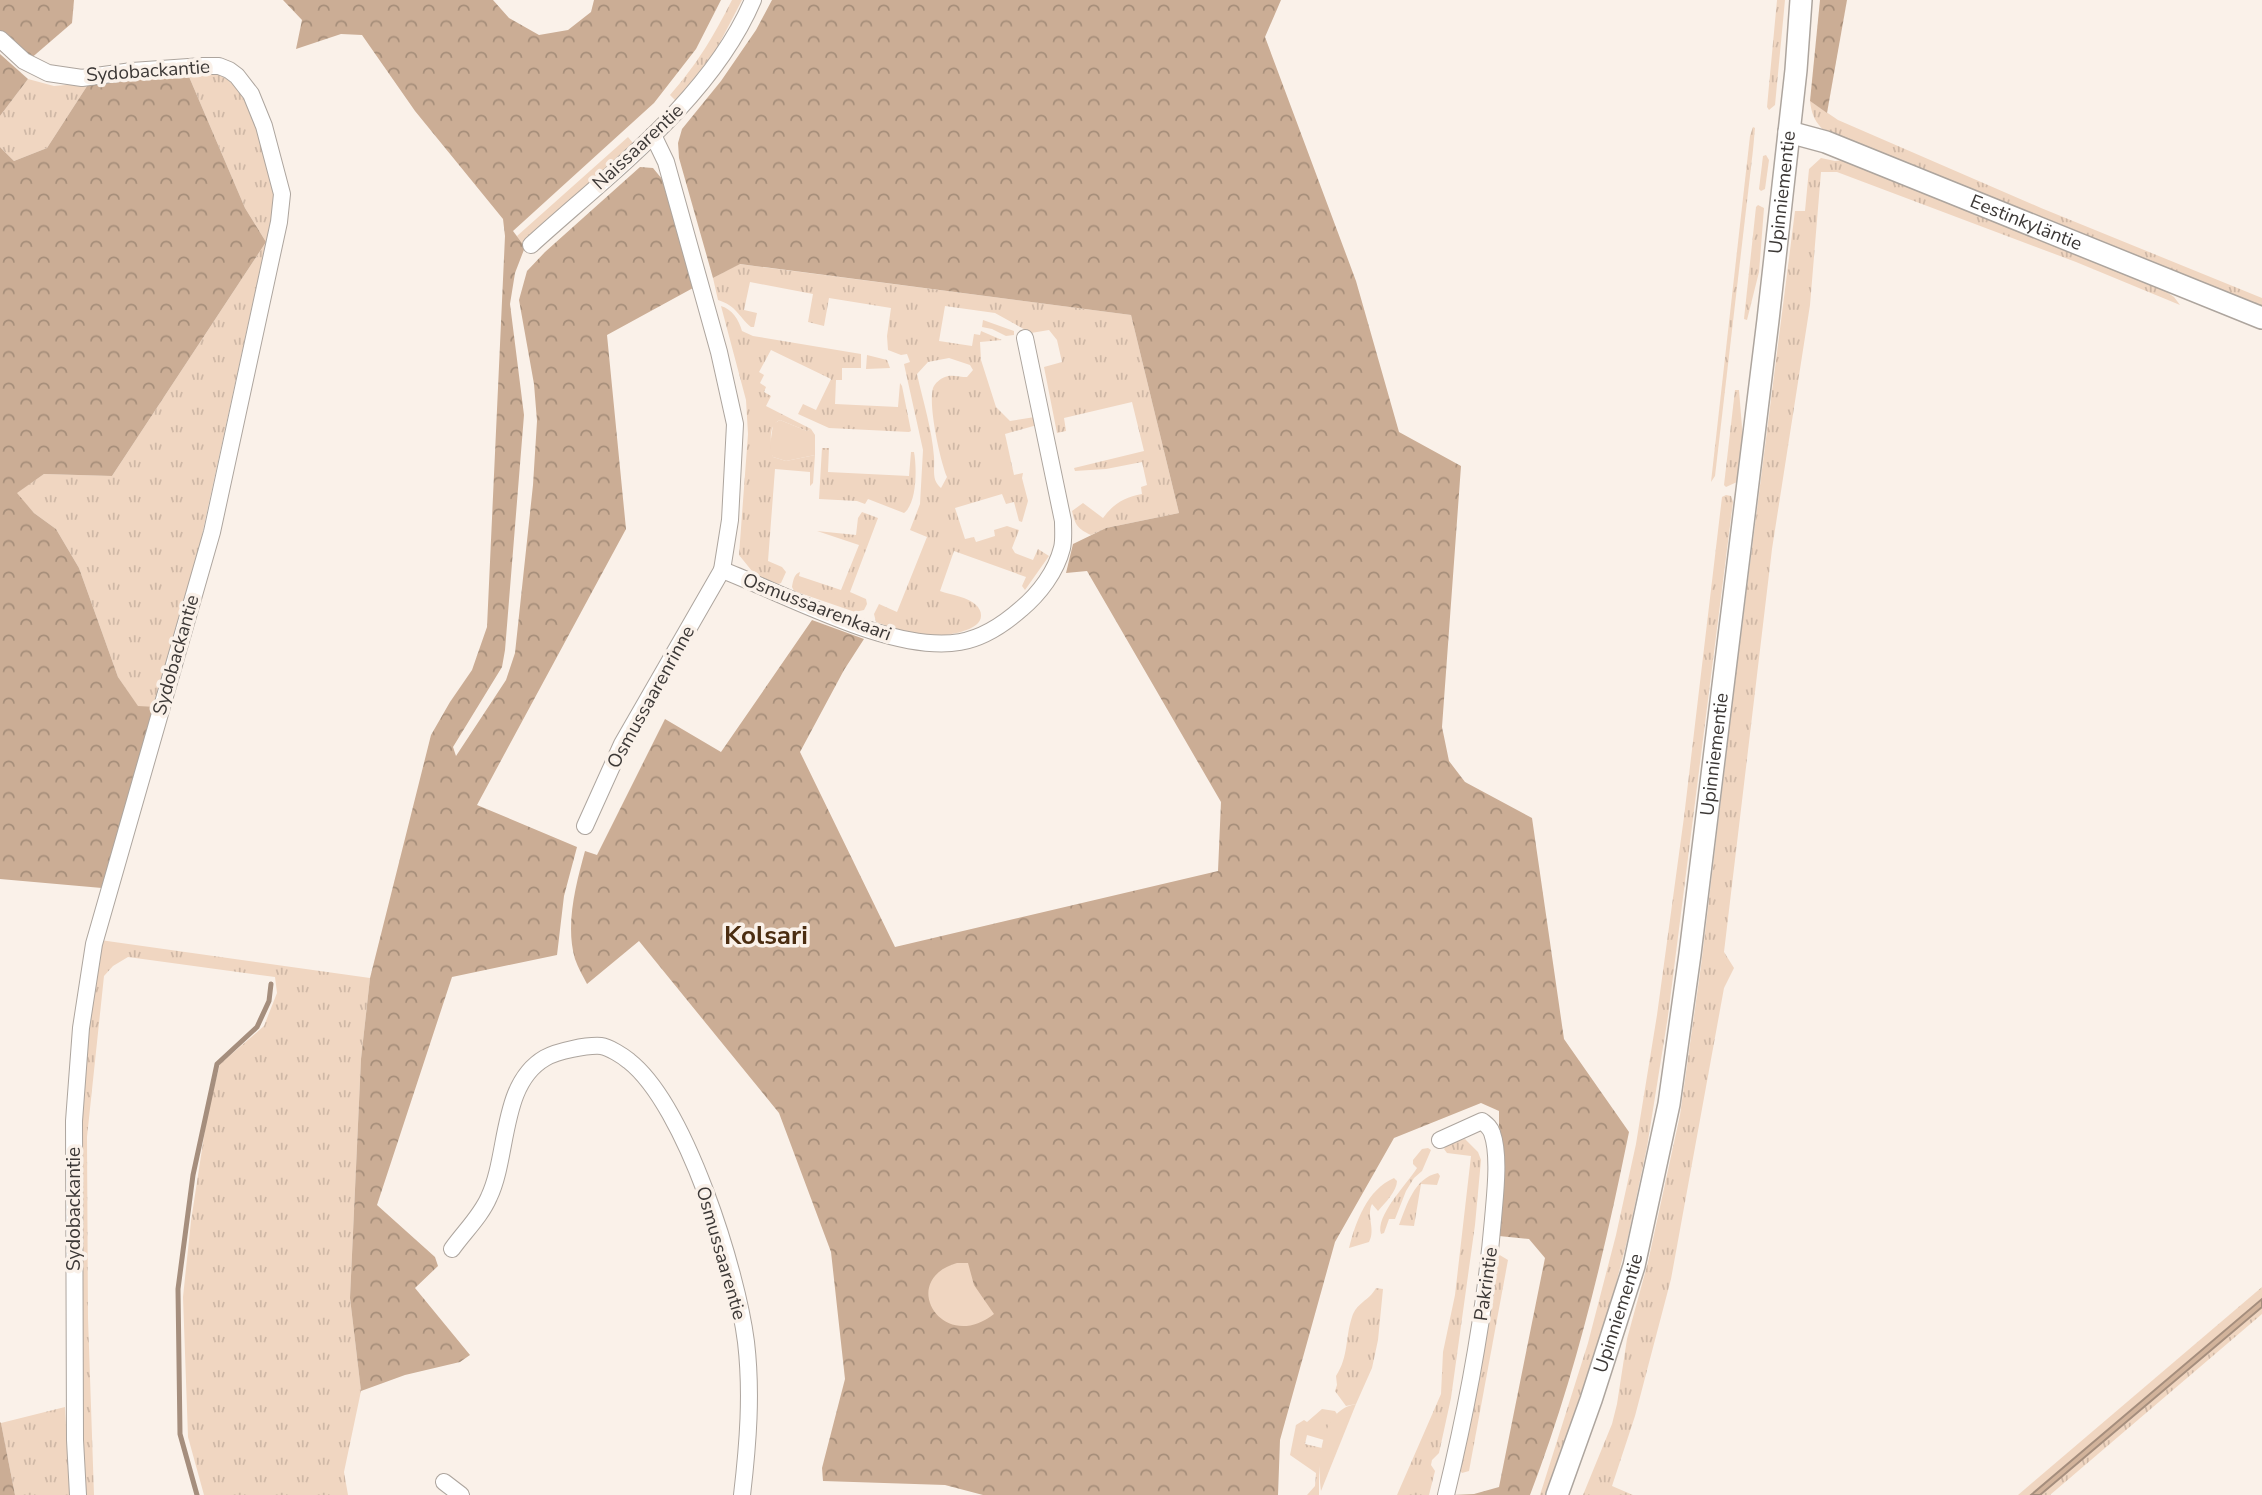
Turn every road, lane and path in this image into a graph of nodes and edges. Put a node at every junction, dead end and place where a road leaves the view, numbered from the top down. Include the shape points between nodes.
1 (752, 0) edge
2 (1801, 0) edge
3 (0, 39) edge
4 (1789, 131) junction
5 (653, 135) junction
6 (531, 245) dead end
7 (2262, 318) edge
8 (1025, 338) dead end
9 (722, 570) junction
10 (584, 826) dead end
11 (1440, 1140) dead end
12 (452, 1249) dead end
13 (444, 1482) dead end
14 (78, 1495) edge
15 (461, 1495) edge
16 (742, 1495) edge
17 (1446, 1495) edge
18 (1557, 1495) edge

1 - 5 street, Naissaarentie via 733,37 690,98
2 - 4 main road, Upinniementie
3 - 14 street, Sydobackantie via 24,61 48,73 82,78 219,66 229,70 251,94 282,194 212,533 94,944 74,1121
4 - 7 main road, Eestinkyläntie via 1875,161
4 - 18 main road, Upinniementie via 1669,1104 1634,1266
5 - 6 street, Naissaarentie
5 - 9 street, Osmussaarenkaari via 666,162 735,424 730,520
8 - 9 street, Osmussaarenkaari via 1063,522 1063,547 1051,575 1012,617 961,642 891,637
9 - 10 street, Osmussaarenrinne via 622,744
11 - 17 street, Pakrintie via 1482,1121 1493,1136 1497,1180 1472,1381
12 - 16 street, Osmussaarentie via 489,1197 524,1076 545,1058 564,1051 602,1046 629,1060 671,1116 707,1197 733,1283 746,1341 750,1399
13 - 15 street

